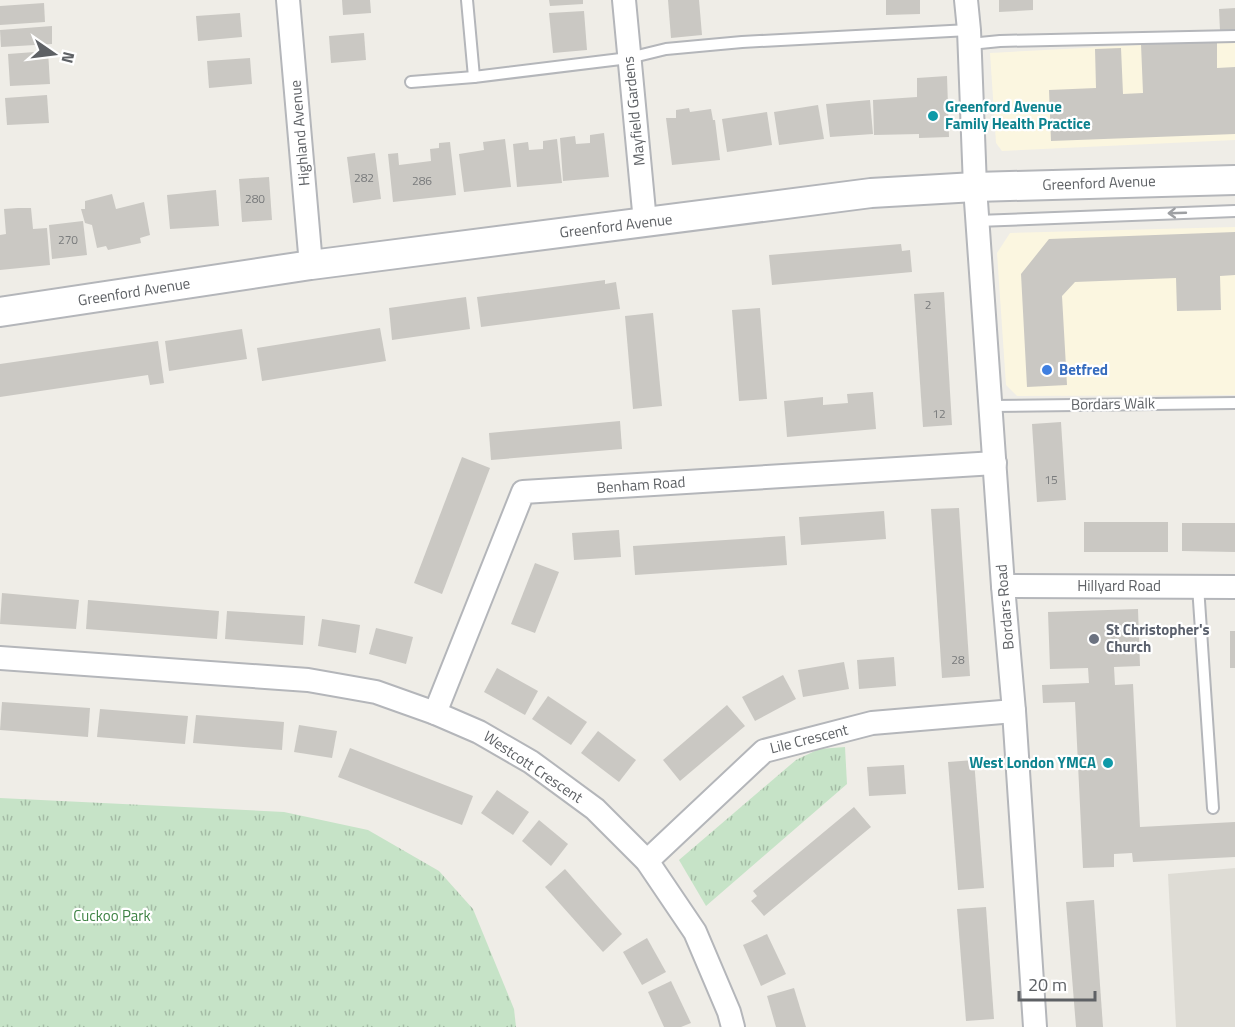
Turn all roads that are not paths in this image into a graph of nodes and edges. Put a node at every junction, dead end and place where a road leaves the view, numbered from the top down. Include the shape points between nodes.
1 (288, 0) edge
2 (467, 0) edge
3 (624, 0) edge
4 (966, 0) edge
5 (1235, 36) edge
6 (970, 37) junction
7 (629, 58) junction
8 (474, 77) junction
9 (411, 82) dead end
10 (1235, 180) edge
11 (975, 187) junction
12 (1235, 211) edge
13 (978, 221) junction
14 (645, 222) junction
15 (311, 265) junction
16 (0, 312) edge
17 (1235, 403) edge
18 (991, 406) junction
19 (995, 463) junction
20 (1003, 586) junction
21 (1198, 586) junction
22 (1235, 587) edge
23 (0, 658) edge
24 (1014, 711) junction
25 (435, 712) junction
26 (1213, 808) dead end
27 (647, 861) junction
28 (733, 1027) edge
29 (1035, 1027) edge

1 - 15 street, Highland Avenue
2 - 8 lane
3 - 7 street, Mayfield Gardens
4 - 6 street, Bordars Road
5 - 6 lane via 1000,41
6 - 7 lane via 742,42 652,51
6 - 11 street, Bordars Road
7 - 8 lane
7 - 14 street, Mayfield Gardens
8 - 9 lane
10 - 11 street, Greenford Avenue
11 - 13 street, Bordars Road
11 - 14 street, Greenford Avenue via 871,193
12 -> 13 lane
13 - 18 street, Bordars Road
14 - 15 street, Greenford Avenue
15 - 16 street, Greenford Avenue
17 - 18 lane, Bordars Walk
18 - 19 street, Bordars Road
19 - 20 street, Bordars Road
19 - 25 street, Benham Road via 523,492
20 - 21 street, Hillyard Road
20 - 24 street, Bordars Road
21 - 22 street, Hillyard Road
21 - 26 lane
23 - 25 street, Westcott Crescent via 308,680 376,692
24 - 27 street, Lile Crescent via 872,723 764,751
24 - 29 street, Bordars Road
25 - 27 street, Westcott Crescent via 531,762 595,809
27 - 28 street, Westcott Crescent via 695,932

